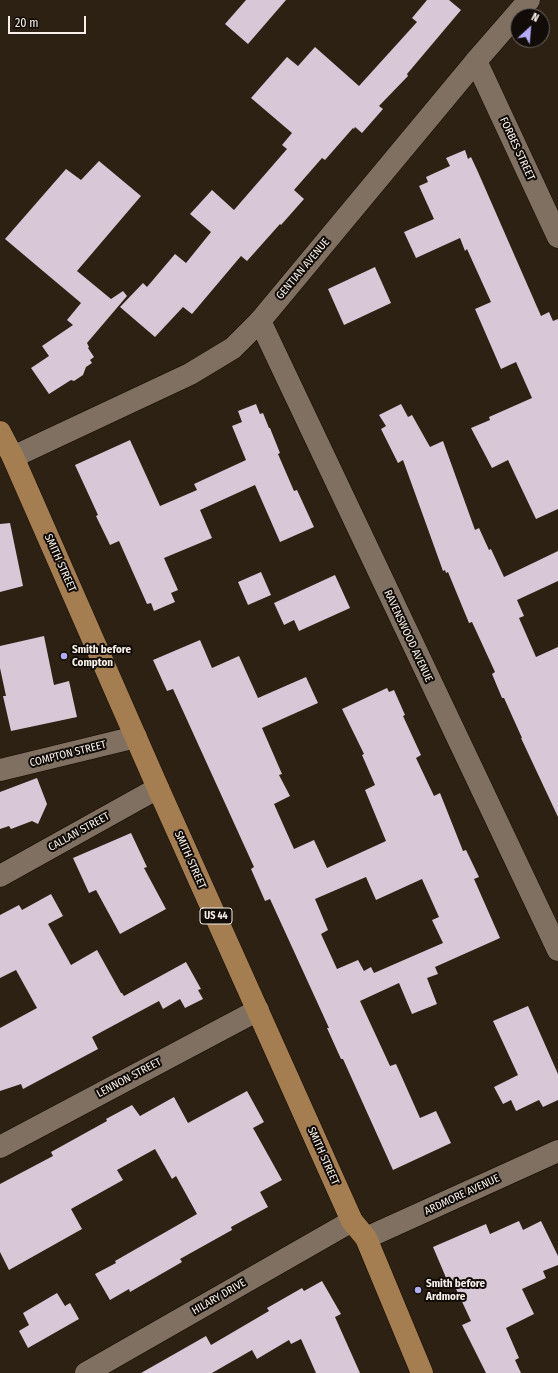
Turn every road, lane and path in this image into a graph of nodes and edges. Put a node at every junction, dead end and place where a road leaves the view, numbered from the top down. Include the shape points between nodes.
1 (529, 0) edge
2 (476, 61) junction
3 (558, 237) edge
4 (260, 321) junction
5 (0, 432) edge
6 (13, 457) junction
7 (136, 737) junction
8 (0, 770) edge
9 (158, 788) junction
10 (0, 876) edge
11 (558, 950) edge
12 (258, 1010) junction
13 (0, 1146) edge
14 (558, 1151) edge
15 (352, 1221) junction
16 (366, 1238) junction
17 (86, 1373) edge
18 (422, 1373) edge

1 - 2 street, GENTIAN AVENUE
2 - 3 street, FORBES STREET
2 - 4 street, GENTIAN AVENUE
4 - 6 street, GENTIAN AVENUE via 233,348 190,374
4 - 11 street, RAVENSWOOD AVENUE
5 - 6 main road, SMITH STREET / US 44
6 - 7 main road, SMITH STREET / US 44
7 - 8 street, COMPTON STREET
7 - 9 main road, SMITH STREET / US 44
9 - 10 street, CALLAN STREET
9 - 12 main road, SMITH STREET / US 44
12 - 13 street, LENNON STREET
12 - 15 main road, SMITH STREET / US 44
14 - 16 street, ARDMORE AVENUE
15 - 16 main road, SMITH STREET / US 44
15 - 17 street, HILARY DRIVE
16 - 18 main road, SMITH STREET / US 44

